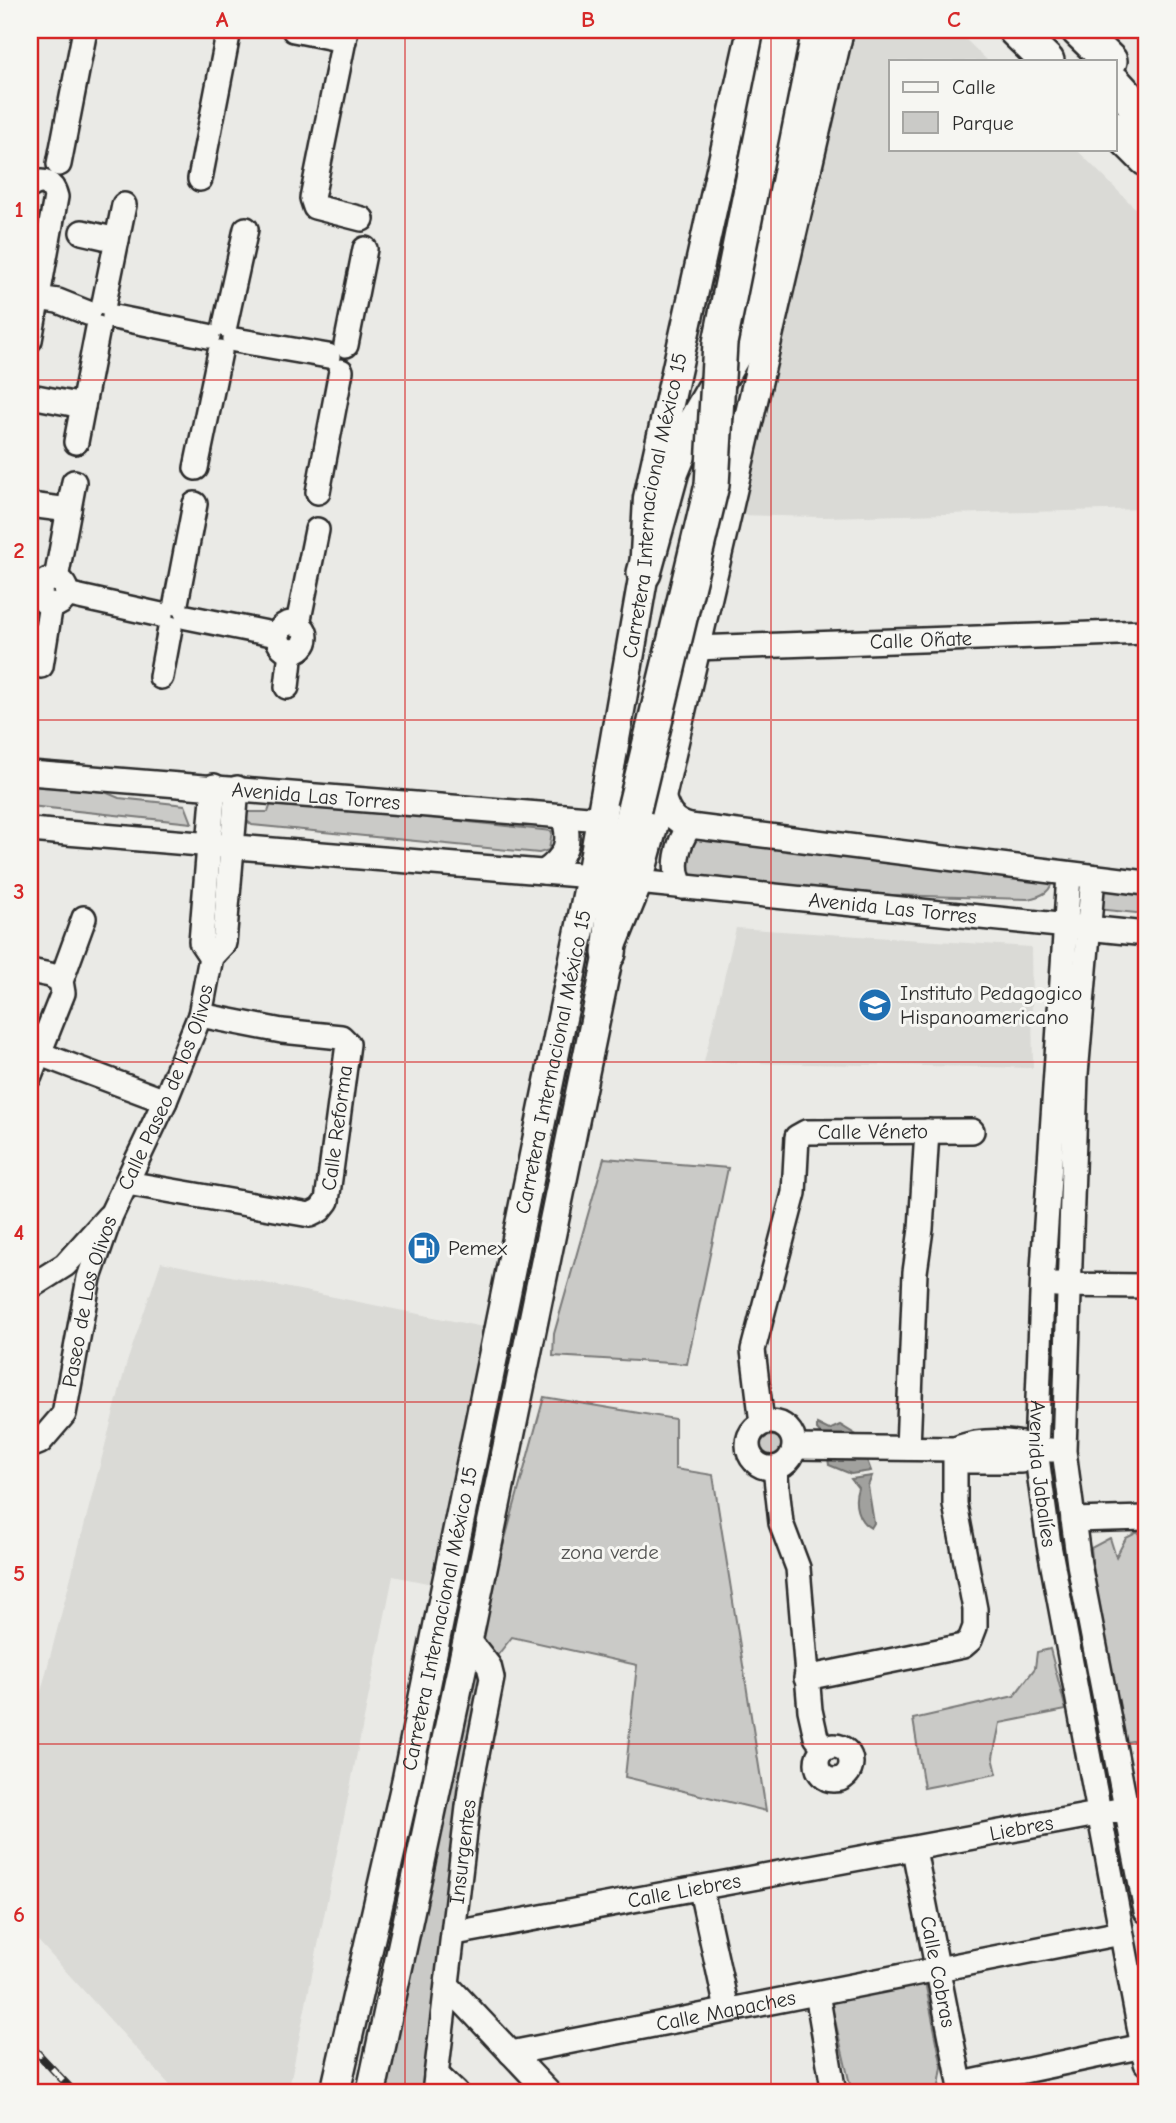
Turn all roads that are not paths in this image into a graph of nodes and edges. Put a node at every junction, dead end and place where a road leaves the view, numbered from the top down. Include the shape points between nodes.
1 (86, 30) edge
2 (229, 30) edge
3 (294, 30) edge
4 (752, 30) edge
5 (783, 30) edge
6 (812, 30) edge
7 (839, 30) edge
8 (1015, 30) edge
9 (1065, 30) edge
10 (1078, 30) edge
11 (345, 35) edge
12 (1046, 60) edge
13 (1093, 60) edge
14 (1109, 60) edge
15 (1116, 67) edge
16 (1116, 84) edge
17 (1146, 98) edge
18 (1146, 117) edge
19 (1116, 129) edge
20 (1146, 159) edge
21 (59, 164) dead end
22 (200, 179) dead end
23 (30, 186) edge
24 (124, 205) dead end
25 (362, 219) dead end
26 (246, 229) dead end
27 (82, 232) dead end
28 (117, 240) junction
29 (365, 249) dead end
30 (97, 314) junction
31 (32, 315) edge
32 (222, 338) junction
33 (338, 358) junction
34 (31, 396) edge
35 (83, 406) junction
36 (76, 442) dead end
37 (196, 468) dead end
38 (74, 482) dead end
39 (318, 492) dead end
40 (195, 504) dead end
41 (30, 505) edge
42 (69, 510) junction
43 (317, 530) dead end
44 (643, 573) junction
45 (48, 591) edge
46 (174, 616) junction
47 (38, 629) edge
48 (1146, 632) edge
49 (284, 643) junction
50 (695, 648) junction
51 (41, 666) dead end
52 (161, 677) dead end
53 (287, 687) dead end
54 (30, 773) edge
55 (225, 787) junction
56 (649, 812) junction
57 (563, 816) junction
58 (601, 819) junction
59 (690, 826) junction
60 (30, 830) edge
61 (220, 845) junction
62 (544, 872) junction
63 (1069, 875) junction
64 (591, 876) junction
65 (1093, 877) junction
66 (638, 883) junction
67 (1146, 883) edge
68 (683, 887) junction
69 (84, 918) dead end
70 (1077, 926) junction
71 (1146, 934) edge
72 (609, 953) junction
73 (30, 971) edge
74 (61, 981) junction
75 (200, 1015) junction
76 (40, 1054) junction
77 (30, 1076) edge
78 (165, 1101) junction
79 (927, 1131) junction
80 (972, 1131) dead end
81 (127, 1183) junction
82 (111, 1215) junction
83 (65, 1265) junction
84 (1146, 1272) edge
85 (1042, 1276) junction
86 (89, 1278) junction
87 (1070, 1278) junction
88 (1146, 1286) edge
89 (30, 1287) edge
90 (762, 1423) junction
91 (30, 1446) edge
92 (804, 1447) junction
93 (908, 1448) junction
94 (956, 1449) junction
95 (1034, 1450) junction
96 (1064, 1451) junction
97 (775, 1468) junction
98 (1146, 1518) edge
99 (1073, 1520) junction
100 (1079, 1564) junction
101 (1054, 1570) junction
102 (468, 1639) junction
103 (806, 1678) junction
104 (825, 1749) dead end
105 (1137, 1807) edge
106 (1099, 1815) junction
107 (914, 1850) junction
108 (701, 1890) junction
109 (1146, 1913) edge
110 (1120, 1927) junction
111 (455, 1933) junction
112 (939, 1968) junction
113 (448, 1986) junction
114 (817, 1993) junction
115 (727, 2009) junction
116 (511, 2053) junction
117 (1145, 2054) edge
118 (435, 2083) edge
119 (962, 2089) edge
120 (335, 2093) edge
121 (371, 2093) edge
122 (456, 2093) edge
123 (549, 2093) edge
124 (834, 2093) edge

1 - 21 street
2 - 22 street
3 - 11 street
4 - 44 main road, Carretera Internacional México 15 via 648,498
5 - 56 highway, bridge via 720,343 712,485
6 - 44 highway via 768,245 742,340 686,437
7 - 50 main road, Carretera Internacional México 15
8 - 12 highway
9 - 13 highway
10 - 14 highway
11 - 25 street via 312,198 315,207 324,212
15 - 17 highway
16 - 18 highway
19 - 20 highway
23 - 31 street via 47,182 57,197
24 - 28 street
26 - 32 street
27 - 28 street
28 - 30 street
29 - 33 street
30 - 31 street via 75,306
30 - 32 street
30 - 35 street
32 - 33 street
32 - 37 street
33 - 39 street
34 - 35 street
35 - 36 street
38 - 42 street
40 - 46 street
41 - 42 street
42 - 45 street
43 - 49 street via 298,624 306,637 299,649
44 - 58 main road, Carretera Internacional México 15
45 - 46 street
45 - 47 street
46 - 49 street
46 - 52 street
47 - 51 street
48 - 50 street, Calle Oñate
49 - 53 street
50 - 56 main road, Carretera Internacional México 15
54 - 55 street, Avenida Las Torres
55 - 57 street, Avenida Las Torres
55 - 61 street, Calle Paseo de los Olivos
56 - 59 street via 669,814
56 - 66 main road, Carretera Internacional México 15
56 - 72 highway via 617,879
57 - 58 street, Avenida Las Torres
57 - 62 street via 569,832 566,849 559,862
58 - 64 main road, Carretera Internacional México 15
59 - 63 street
59 - 68 street via 678,848 678,878
60 - 61 street
61 - 62 street
61 - 75 street, Calle Paseo de los Olivos via 201,942 211,957
62 - 64 street
63 - 65 street
63 - 70 street, Avenida Jabalíes
64 - 120 main road, Carretera Internacional México 15 via 406,1783
65 - 67 street
65 - 70 street, Avenida Jabalíes
66 - 68 street, Avenida Las Torres
66 - 72 main road, Carretera Internacional México 15
68 - 70 street, Avenida Las Torres
69 - 74 street
70 - 71 street, Avenida Las Torres
70 - 85 street, Avenida Jabalíes
70 - 87 street, Avenida Jabalíes
72 - 102 main road, Carretera Internacional México 15
73 - 74 street
74 - 76 street via 63,993
75 - 78 street, Calle Paseo de los Olivos
75 - 81 street, Calle Reforma via 341,1037 348,1044 327,1201 310,1215
76 - 77 street
76 - 78 street
78 - 81 street, Calle Paseo de los Olivos
79 - 80 street
79 - 90 street, Calle Véneto via 806,1132 797,1137 794,1193 753,1350
79 - 93 street, Calle Véneto via 915,1272
81 - 82 street, Calle Paseo de los Olivos
82 - 83 street, Paseo de Los Olivos
82 - 86 street, Paseo de Los Olivos
83 - 86 street via 81,1266
83 - 89 street, Paseo de Los Olivos
84 - 87 street
85 - 87 street
85 - 95 street, Avenida Jabalíes
86 - 91 street, Paseo de Los Olivos via 64,1414 40,1442
87 - 88 street
87 - 96 street, Avenida Jabalíes
90 - 92 street via 785,1426
90 - 97 street via 751,1433 748,1448 760,1465
92 - 93 street
92 - 97 street
93 - 94 street
94 - 95 street via 967,1443 1020,1443
94 - 103 street via 955,1504 975,1609 970,1640 963,1646
95 - 96 street
95 - 101 street, Avenida Jabalíes
96 - 99 street, Avenida Jabalíes
97 - 103 street via 781,1523 798,1568
98 - 99 street
99 - 100 street, Avenida Jabalíes
100 - 101 street
100 - 105 street, Avenida Jabalíes
101 - 106 street, Avenida Jabalíes
102 - 111 street, Insurgentes via 489,1666 492,1678 470,1790
102 - 121 main road, Carretera Internacional México 15
103 - 104 street via 816,1737
105 - 106 street, Liebres
105 - 109 street, Avenida Jabalíes
106 - 107 street, Liebres
106 - 110 street, Avenida Jabalíes
107 - 108 street, Calle Liebres
107 - 112 street, Calle Cobras
108 - 111 street, Calle Liebres
108 - 115 street
109 - 110 street, Calle Mapaches
110 - 112 street, Calle Mapaches
110 - 117 street, Avenida Jabalíes
111 - 113 street, Insurgentes
112 - 114 street, Calle Mapaches
112 - 119 street, Calle Cobras
113 - 116 street
113 - 118 street, Insurgentes
114 - 115 street, Calle Mapaches
114 - 124 street
115 - 116 street, Calle Mapaches
116 - 123 street
117 - 119 street
118 - 122 street

